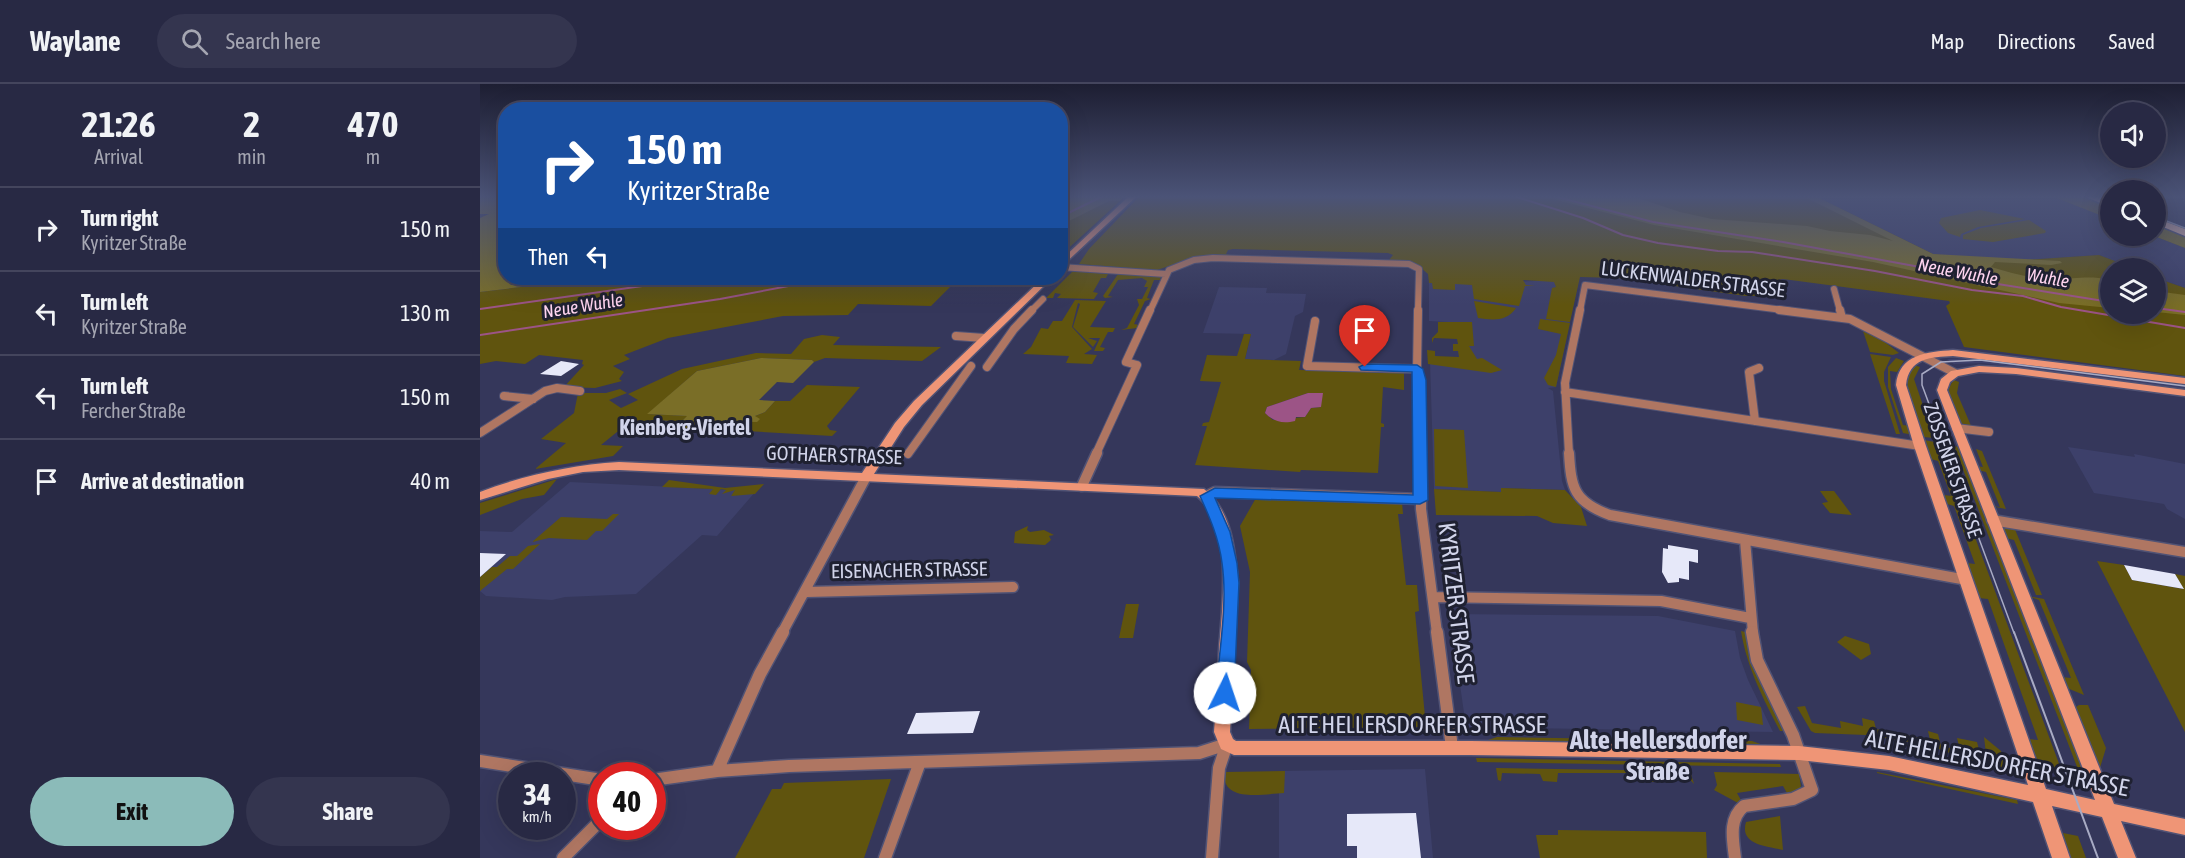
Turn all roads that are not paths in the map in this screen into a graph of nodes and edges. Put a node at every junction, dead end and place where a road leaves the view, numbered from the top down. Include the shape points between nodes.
1 (1094, 233) edge
2 (1068, 258) edge
3 (1068, 267) edge
4 (1166, 274) junction
5 (1041, 285) edge
6 (1834, 289) dead end
7 (1043, 299) dead end
8 (1842, 318) junction
9 (1315, 321) dead end
10 (956, 336) dead end
11 (984, 338) junction
12 (1922, 357) junction
13 (971, 366) dead end
14 (987, 367) dead end
15 (1759, 368) dead end
16 (1417, 369) junction
17 (1955, 373) junction
18 (2185, 381) edge
19 (580, 390) dead end
20 (1565, 392) junction
21 (2185, 393) edge
22 (504, 396) dead end
23 (533, 399) junction
24 (1755, 421) junction
25 (1956, 428) junction
26 (1989, 432) dead end
27 (480, 434) edge
28 (1920, 446) junction
29 (908, 454) dead end
30 (866, 477) junction
31 (1082, 486) junction
32 (480, 496) edge
33 (1207, 496) junction
34 (1420, 500) junction
35 (1992, 520) junction
36 (1745, 540) junction
37 (2185, 552) edge
38 (1967, 580) junction
39 (1013, 587) dead end
40 (806, 592) junction
41 (1434, 597) junction
42 (1750, 618) junction
43 (1227, 744) junction
44 (1452, 748) junction
45 (1799, 753) junction
46 (480, 761) edge
47 (920, 762) junction
48 (717, 771) junction
49 (588, 778) edge
50 (666, 778) edge
51 (2040, 794) junction
52 (2107, 809) junction
53 (2185, 826) edge
54 (588, 833) edge
55 (563, 858) edge
56 (885, 858) edge
57 (1212, 858) edge
58 (1735, 858) edge
59 (2061, 858) edge
60 (2127, 858) edge

1 - 2 street
3 - 4 street, KYRITZER STRASSE
4 - 16 street, KYRITZER STRASSE via 1175,267 1203,259 1415,266 1420,273
4 - 31 street via 1126,362 1137,365
5 - 11 street, EISENACHER STRASSE
6 - 8 street
7 - 14 street via 1014,328
8 - 12 street, LUCKENWALDER STRASSE
8 - 20 street, LUCKENWALDER STRASSE via 1585,285
9 - 16 street via 1306,366
10 - 11 street
11 - 30 street, EISENACHER STRASSE via 907,416
12 - 17 street, LUCKENWALDER STRASSE
12 - 18 street via 1965,354
12 - 28 street, ZOSSENER STRASSE via 1903,368 1900,376
13 - 29 street
15 - 24 street via 1749,372
16 - 34 street, KYRITZER STRASSE
17 - 21 street via 2006,370
17 - 25 street, ZOSSENER STRASSE via 1945,381 1942,390
19 - 23 street via 551,389
20 - 24 street
20 - 36 street, LUCKENWALDER STRASSE via 1571,483 1586,504 1618,517
22 - 23 street
23 - 27 street
24 - 28 street
25 - 26 street, ZOSSENER STRASSE
25 - 35 street, ZOSSENER STRASSE
28 - 38 street, ZOSSENER STRASSE
30 - 31 street, GOTHAER STRASSE
30 - 32 street, GOTHAER STRASSE via 602,466 526,480
30 - 40 street, EISENACHER STRASSE
31 - 33 street, GOTHAER STRASSE via 1188,491
33 - 34 street, KYRITZER STRASSE via 1215,492
33 - 43 street via 1223,532 1230,563 1222,732
34 - 41 street, KYRITZER STRASSE
35 - 37 street
35 - 52 street, ZOSSENER STRASSE
36 - 38 street, LUCKENWALDER STRASSE
36 - 42 street
38 - 51 street, ZOSSENER STRASSE
39 - 40 street, EISENACHER STRASSE
40 - 48 street, EISENACHER STRASSE via 760,674
41 - 42 street via 1661,601
41 - 44 street, KYRITZER STRASSE
42 - 45 street via 1757,660
43 - 44 street, ALTE HELLERSDORFER STRASSE via 1245,750
43 - 47 street, ALTE HELLERSDORFER STRASSE via 1199,753
43 - 57 street via 1219,768
44 - 45 street, ALTE HELLERSDORFER STRASSE
45 - 51 street, ALTE HELLERSDORFER STRASSE via 1889,763
45 - 58 street via 1812,790 1793,799 1737,810 1733,816
46 - 49 street
47 - 48 street, ALTE HELLERSDORFER STRASSE
47 - 56 street
48 - 50 street, ALTE HELLERSDORFER STRASSE
51 - 52 street, ALTE HELLERSDORFER STRASSE
51 - 59 street, ZOSSENER STRASSE
52 - 53 street, ALTE HELLERSDORFER STRASSE
52 - 60 street, ZOSSENER STRASSE
54 - 55 street

